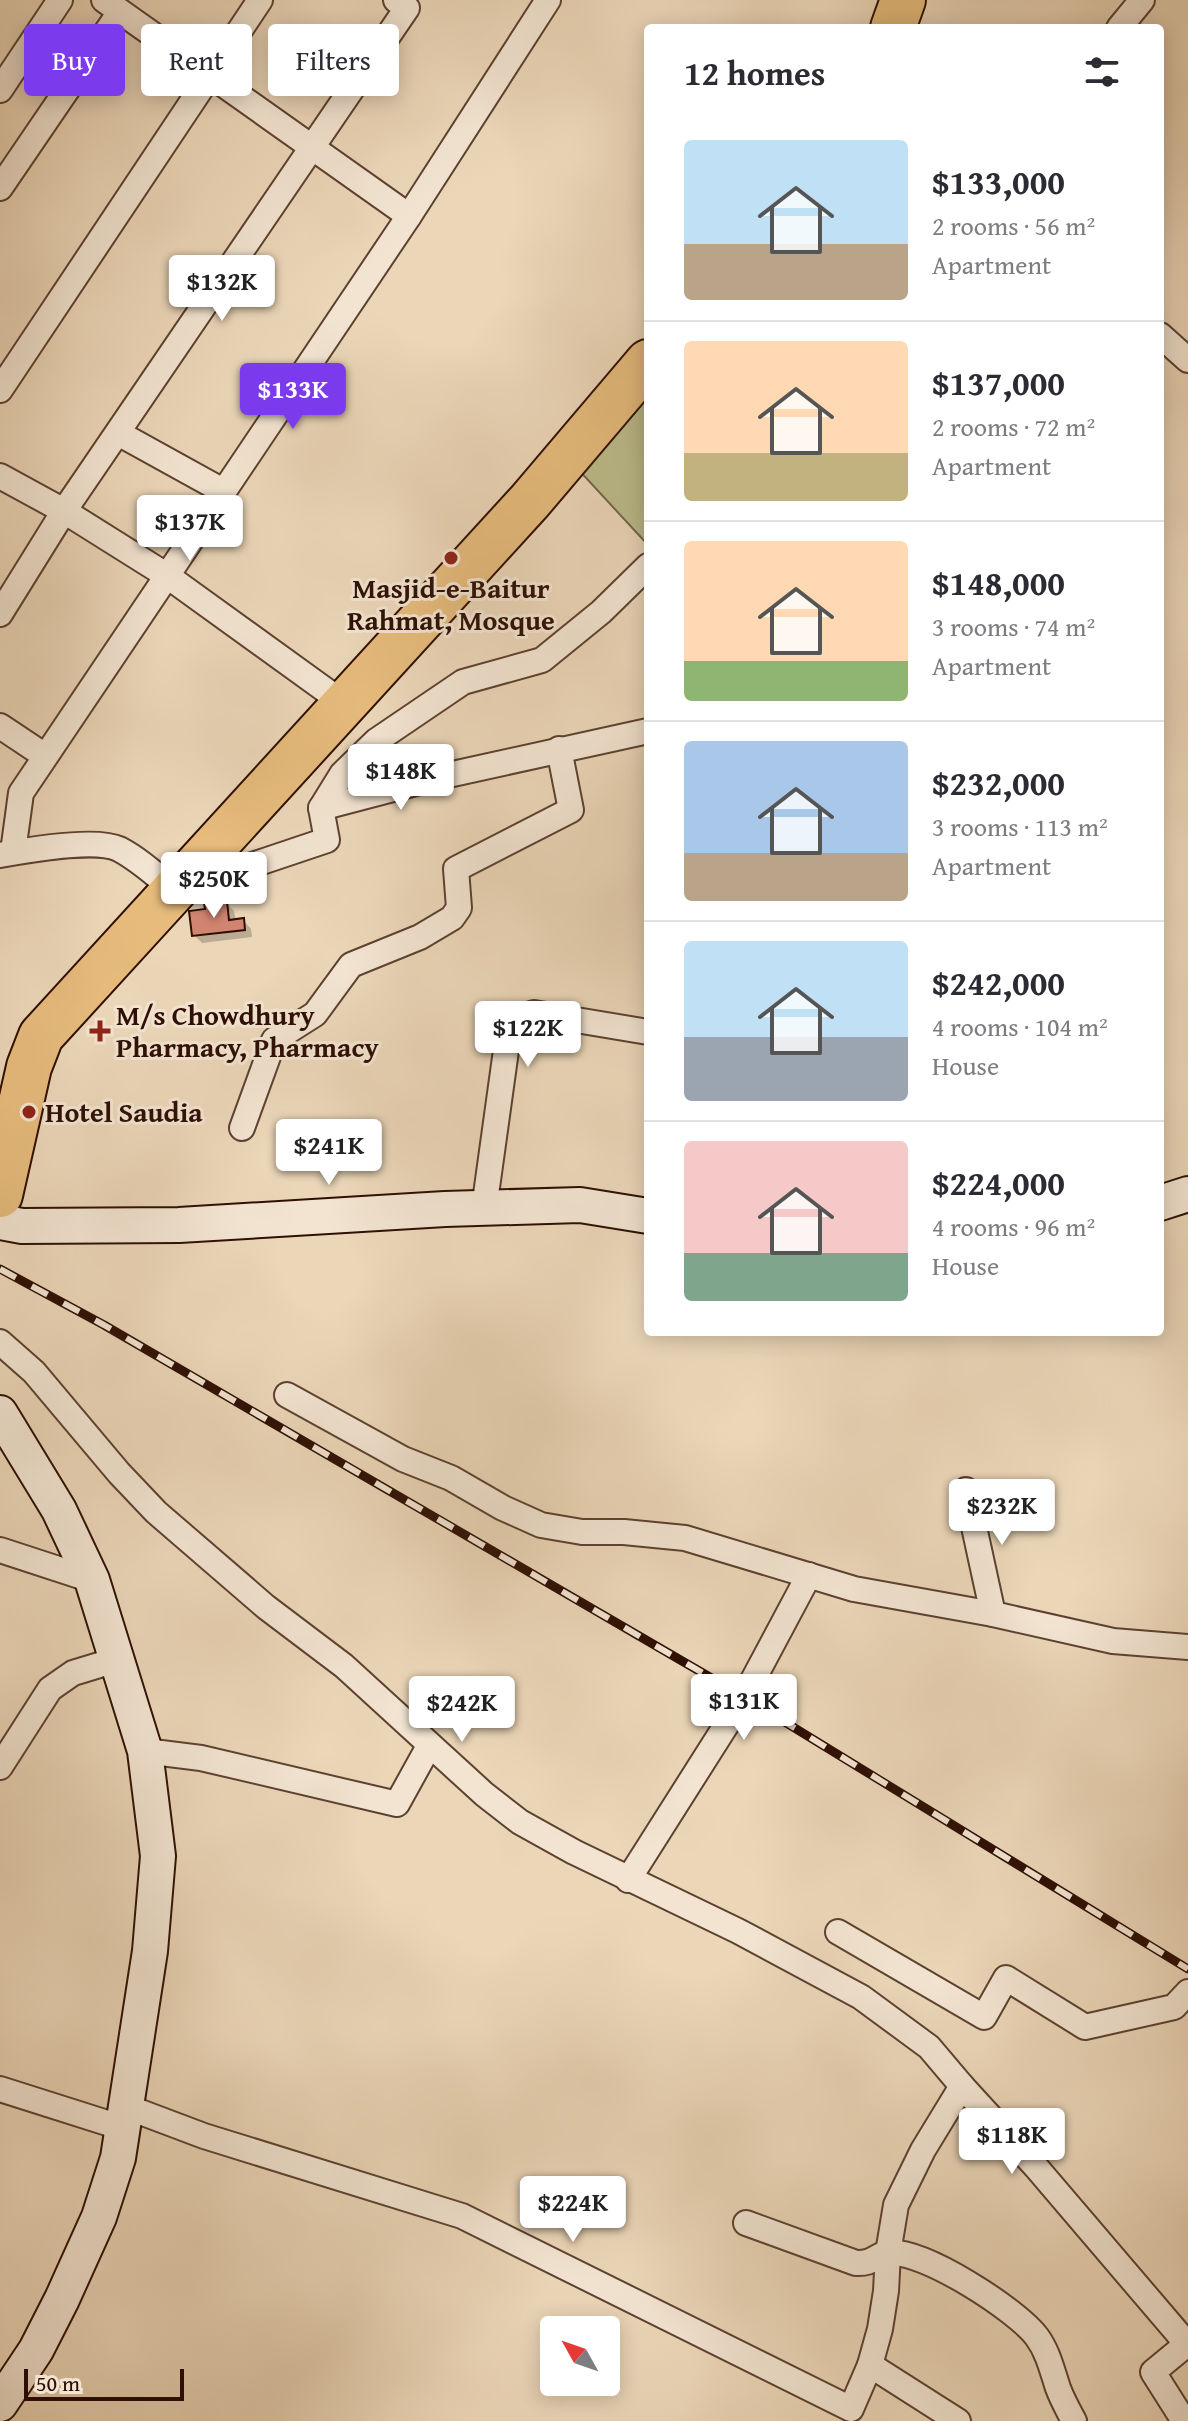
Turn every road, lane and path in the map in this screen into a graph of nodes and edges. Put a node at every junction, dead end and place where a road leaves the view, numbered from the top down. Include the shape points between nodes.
1 (60, 0) edge
2 (260, 0) edge
3 (396, 0) edge
4 (548, 0) edge
5 (903, 0) edge
6 (1142, 0) edge
7 (112, 6) edge
8 (244, 24) edge
9 (894, 24) edge
10 (1122, 24) edge
11 (141, 26) edge
12 (0, 90) edge
13 (196, 96) edge
14 (241, 96) edge
15 (312, 148) junction
16 (0, 188) edge
17 (409, 216) junction
18 (1164, 339) edge
19 (1188, 360) edge
20 (644, 367) edge
21 (0, 390) edge
22 (118, 433) junction
23 (0, 476) edge
24 (223, 491) junction
25 (64, 511) junction
26 (644, 570) edge
27 (166, 575) junction
28 (0, 614) edge
29 (346, 705) junction
30 (0, 726) edge
31 (644, 732) edge
32 (559, 749) junction
33 (45, 756) junction
34 (321, 808) junction
35 (7, 854) edge
36 (175, 891) junction
37 (644, 1031) edge
38 (242, 1128) dead end
39 (1188, 1194) edge
40 (0, 1195) edge
41 (1164, 1202) edge
42 (484, 1209) junction
43 (644, 1215) edge
44 (0, 1222) edge
45 (0, 1342) edge
46 (287, 1395) dead end
47 (0, 1413) edge
48 (966, 1490) dead end
49 (0, 1550) edge
50 (809, 1575) junction
51 (92, 1580) junction
52 (993, 1614) junction
53 (1181, 1643) edge
54 (119, 1659) junction
55 (429, 1746) junction
56 (145, 1751) junction
57 (0, 1767) edge
58 (628, 1880) junction
59 (838, 1932) dead end
60 (1188, 1992) edge
61 (962, 2086) junction
62 (0, 2089) edge
63 (125, 2117) junction
64 (746, 2223) dead end
65 (888, 2253) junction
66 (870, 2365) junction
67 (0, 2404) edge
68 (849, 2415) edge
69 (958, 2421) edge
70 (1074, 2421) edge
71 (1184, 2421) edge

1 - 12 street
2 - 8 street
3 - 15 street via 407,8
4 - 17 street
5 - 9 highway
6 - 10 street
7 - 11 street
7 - 16 street
13 - 21 street
14 - 15 street
15 - 17 street
15 - 22 street
17 - 24 street
18 - 19 street
20 - 29 highway
22 - 24 street
22 - 25 street
23 - 25 street
24 - 27 street
25 - 27 street
25 - 28 street
26 - 34 street via 542,660 463,682 376,741 342,774
27 - 29 street
27 - 33 street
29 - 36 highway
30 - 33 street
31 - 32 street
32 - 34 street
32 - 38 street via 571,810 456,869 459,908 452,918 351,965 315,1014 274,1040
33 - 35 street via 21,793
34 - 36 street via 327,840
35 - 36 street via 97,843 117,848
36 - 40 highway via 41,1036
37 - 42 street via 534,1013 513,1023
39 - 41 street
42 - 43 street via 580,1205
42 - 44 street via 179,1225
45 - 55 street via 34,1372 156,1512 344,1666
46 - 50 street via 403,1459 541,1525 685,1538
47 - 51 street via 59,1510
48 - 52 street
49 - 51 street
50 - 52 street via 854,1589
50 - 58 street via 744,1697
51 - 54 street
52 - 53 street via 1113,1641
54 - 56 street
54 - 57 street via 73,1673 50,1689
55 - 56 street via 397,1804 201,1758
55 - 58 street via 520,1822
56 - 63 street via 158,1856
58 - 61 street via 861,1997 929,2047
59 - 60 street via 984,2017 1006,1978 1085,2027 1174,2007
61 - 65 street via 896,2205
61 - 71 street via 1187,2344 1153,2372
62 - 63 street
63 - 67 street via 118,2158 87,2245 36,2350
63 - 68 street via 204,2136 462,2216
64 - 65 street via 856,2263 868,2264
65 - 66 street via 880,2329
65 - 70 street via 939,2269 1025,2322 1039,2339
66 - 68 street
66 - 69 street

